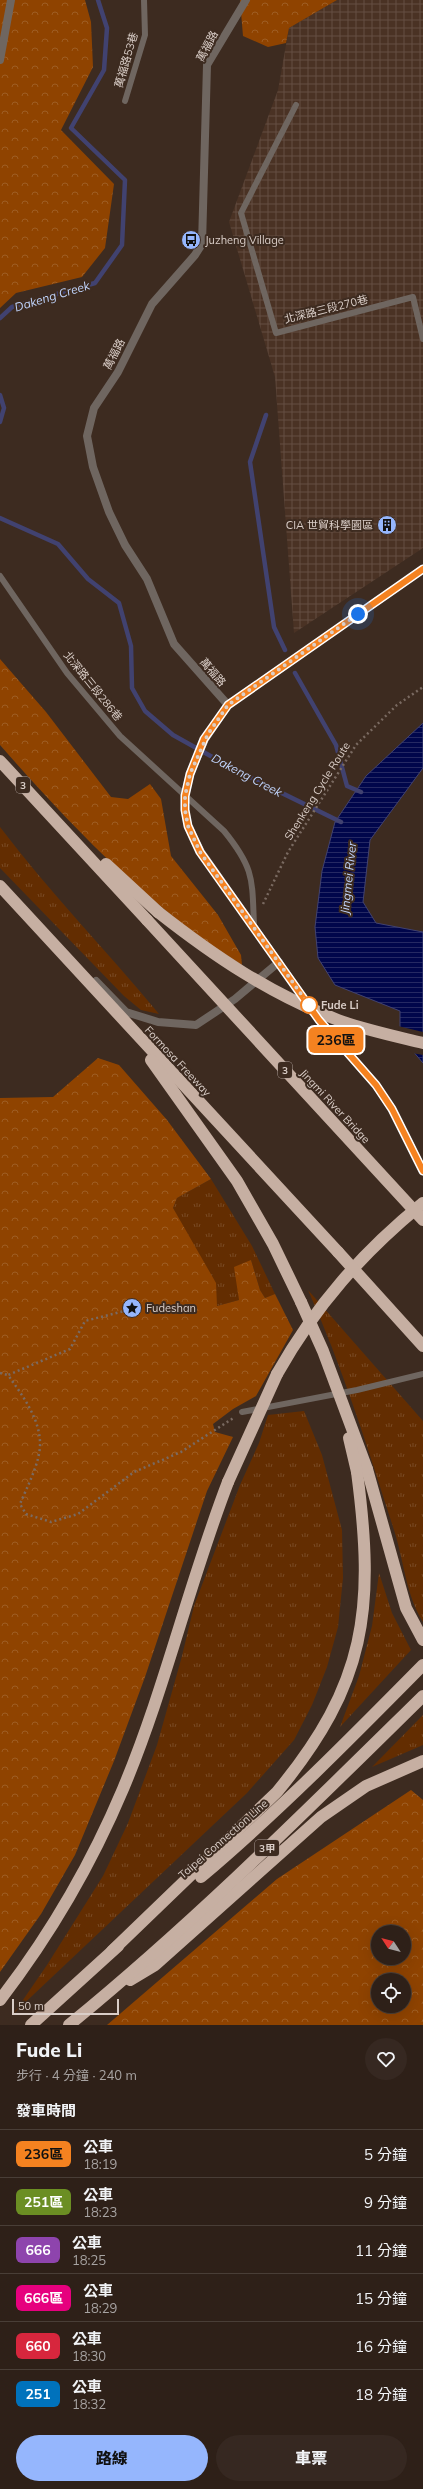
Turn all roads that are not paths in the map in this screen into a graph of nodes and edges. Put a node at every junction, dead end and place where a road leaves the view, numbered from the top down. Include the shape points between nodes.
1 (11, 0) edge
2 (144, 0) edge
3 (246, 0) edge
4 (0, 60) edge
5 (125, 101) dead end
6 (296, 105) dead end
7 (423, 340) edge
8 (423, 569) edge
9 (0, 576) edge
10 (228, 705) junction
11 (0, 761) edge
12 (185, 796) junction
13 (46, 809) junction
14 (0, 883) edge
15 (0, 886) edge
16 (254, 926) junction
17 (279, 962) junction
18 (124, 1021) junction
19 (423, 1043) edge
20 (423, 1171) edge
21 (423, 1203) edge
22 (423, 1220) edge
23 (423, 1346) edge
24 (423, 1374) edge
25 (242, 1412) road end
26 (362, 1471) junction
27 (423, 1640) edge
28 (423, 1665) edge
29 (423, 1696) edge
30 (423, 1762) edge
31 (112, 1951) junction
32 (105, 1995) junction
33 (0, 2000) edge
34 (31, 2025) edge
35 (69, 2025) edge

1 - 4 street
2 - 5 lane, 萬福路53巷 via 145,35
3 - 10 street, 萬福路 via 207,65 202,244 152,304 118,372 94,408 87,436 93,467 109,512 125,545 147,579 174,644
6 - 7 lane, 北深路三段270巷 via 241,212 276,333 413,297
8 - 10 main road
9 - 12 lane, 北深路三段286巷 via 67,673 110,724
10 - 12 main road via 204,739
11 - 13 highway, 3
12 - 16 main road via 188,826 200,852
12 - 16 lane, 北深路三段286巷 via 224,831 248,864 252,880
13 - 19 highway, bridge via 158,912 208,952 268,988 338,1020
13 - 22 highway, Jingmi River Bridge / 3, bridge
14 - 17 street via 126,1012 158,1022 196,1024 235,999
15 - 18 highway, Formosa Freeway
16 - 17 main road
17 - 20 main road, bridge via 319,1020 376,1085 396,1116
18 - 23 highway, Formosa Freeway, bridge
18 - 26 highway, bridge via 237,1181 273,1244 338,1390
21 - 33 highway, bridge via 391,1229 339,1282 304,1329 277,1374 228,1482 208,1534 143,1736 123,1788 99,1842 67,1903 32,1959
24 - 25 lane via 357,1390
26 - 27 highway via 406,1608
26 - 31 highway via 366,1559 364,1609 356,1655 343,1692 300,1764 277,1792
28 - 31 highway, Taipei Connection Line / 3甲 via 338,1752 235,1848
29 - 32 highway, 3甲 via 241,1873
30 - 32 highway via 366,1786 321,1817 155,1965
31 - 34 highway, Taipei Connection Line / 3甲
32 - 35 highway, 3甲

